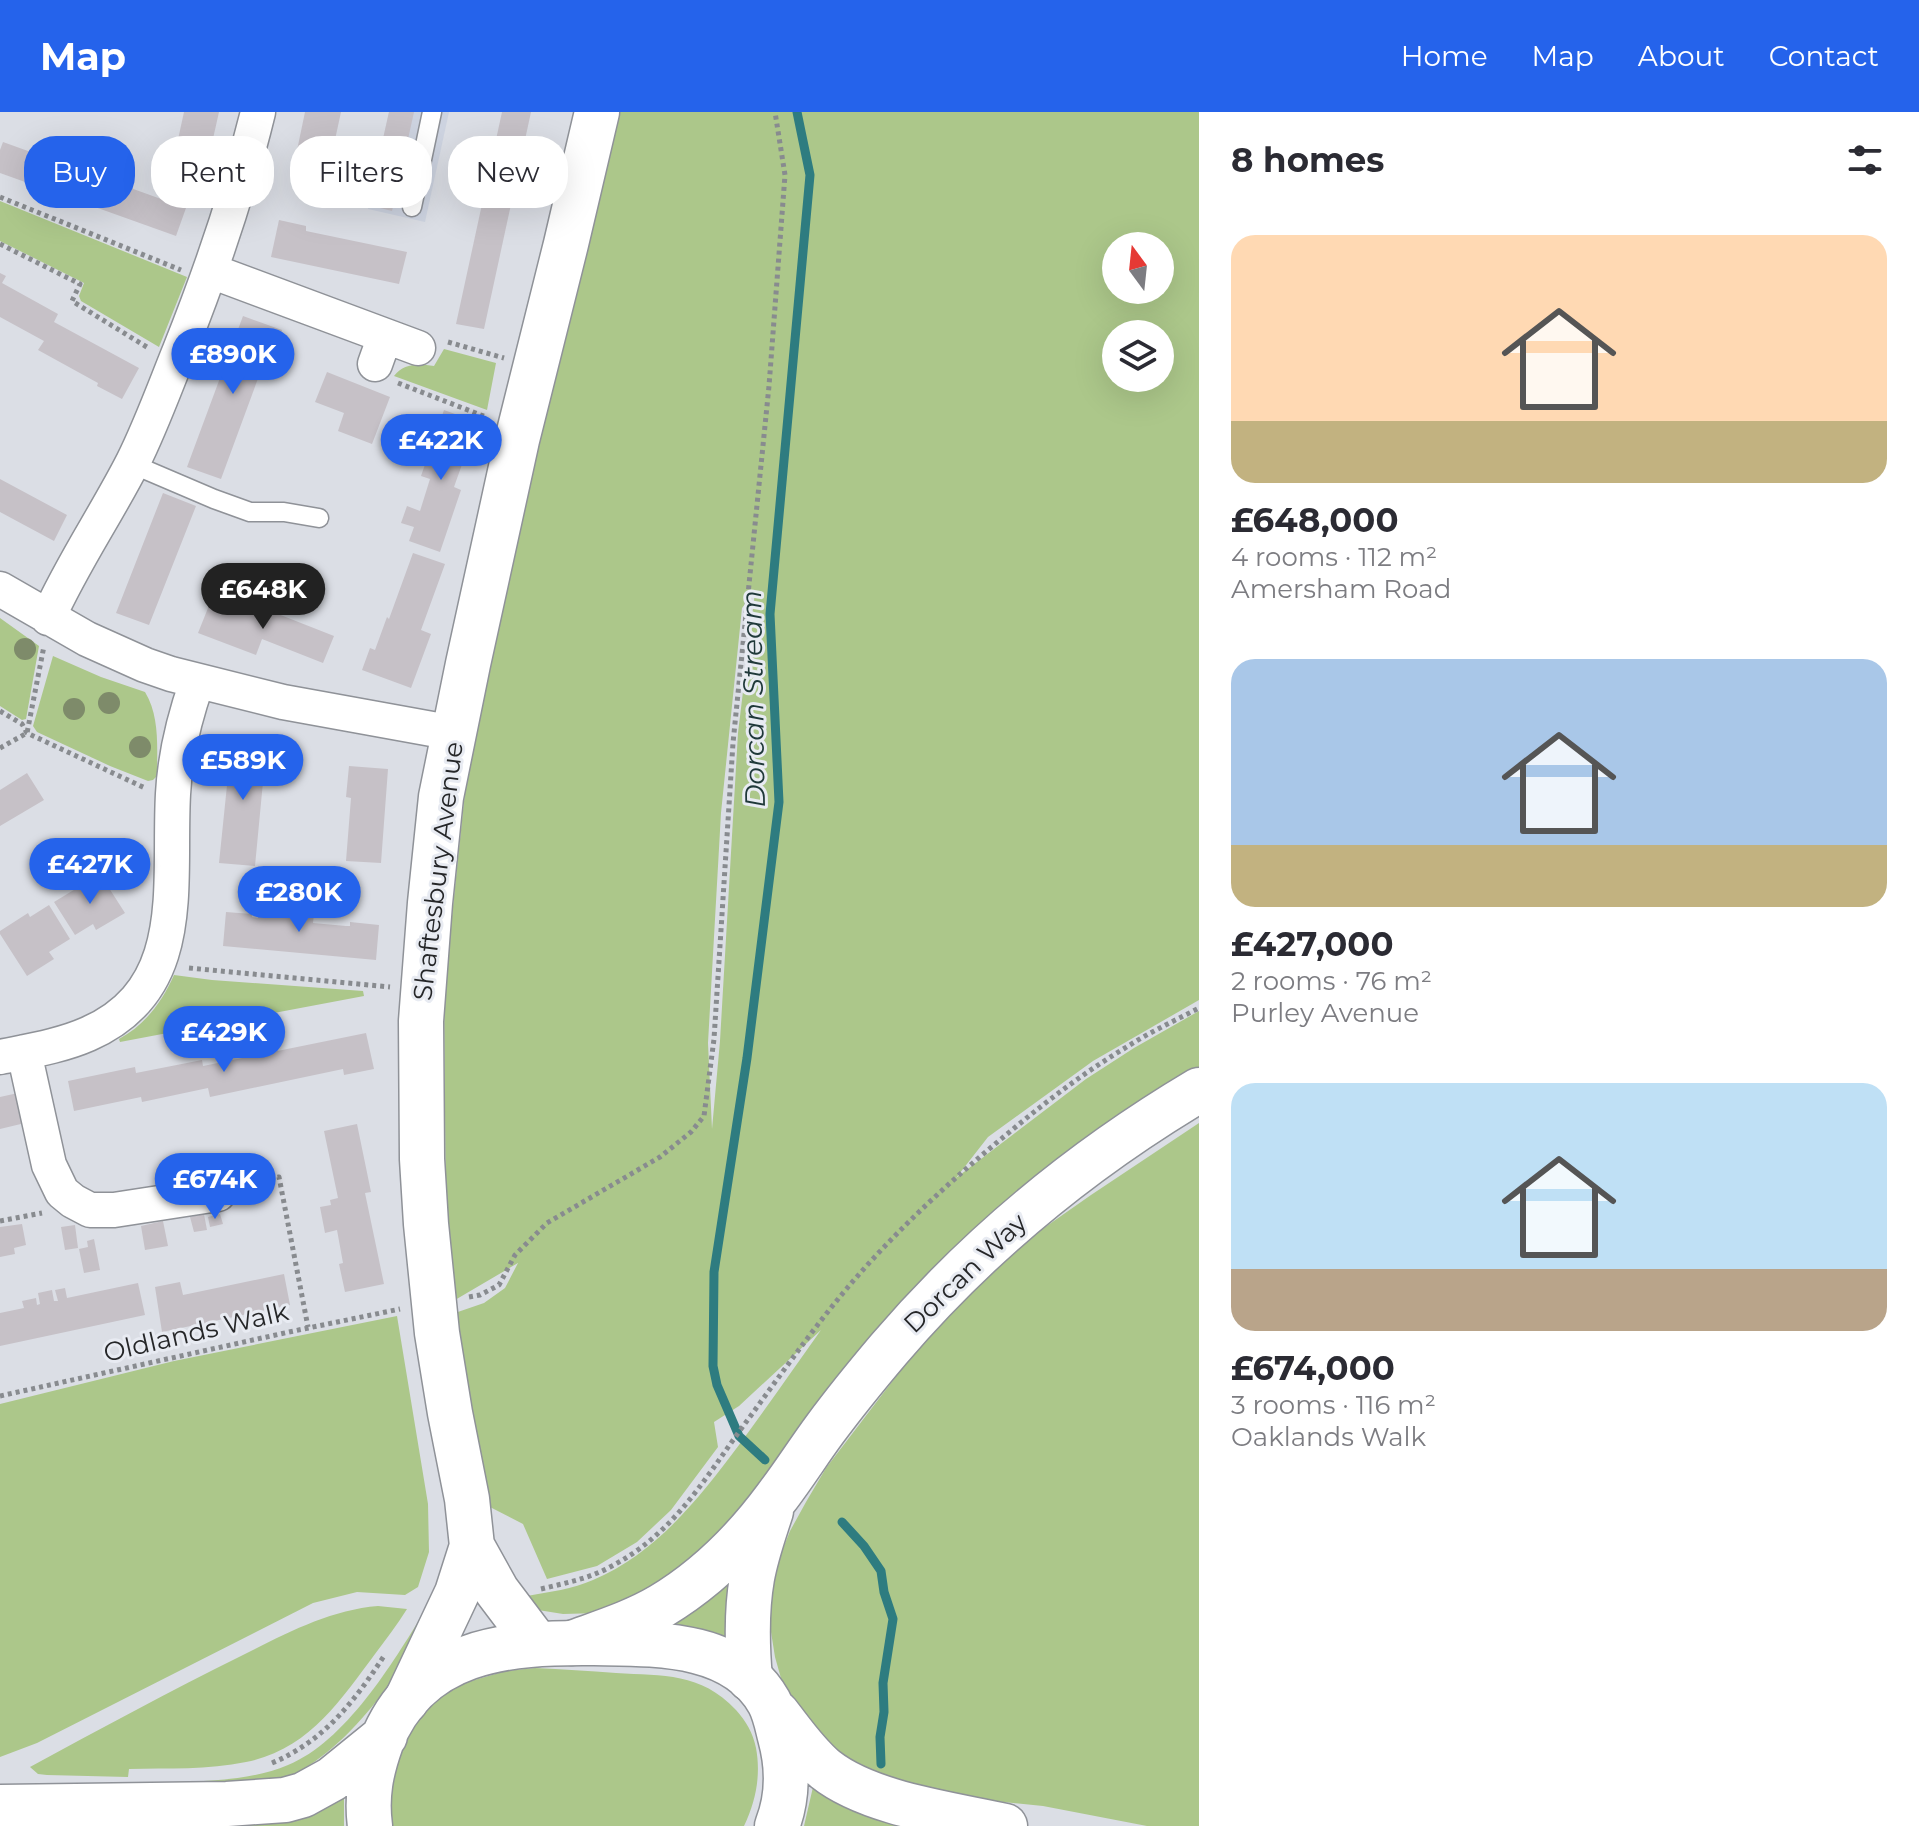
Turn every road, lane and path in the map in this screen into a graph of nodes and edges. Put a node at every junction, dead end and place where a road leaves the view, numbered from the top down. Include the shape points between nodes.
1 (258, 112) edge
2 (432, 112) edge
3 (597, 112) edge
4 (775, 112) edge
5 (427, 136) edge
6 (0, 197) edge
7 (0, 244) edge
8 (209, 276) junction
9 (418, 348) joint
10 (380, 350) junction
11 (507, 359) dead end
12 (174, 364) junction
13 (493, 420) dead end
14 (132, 464) junction
15 (319, 518) dead end
16 (0, 589) edge
17 (48, 618) junction
18 (197, 682) junction
19 (0, 711) edge
20 (27, 733) junction
21 (454, 733) junction
22 (0, 748) edge
23 (173, 792) junction
24 (160, 961) junction
25 (423, 989) junction
26 (1199, 1008) edge
27 (12, 1054) edge
28 (1199, 1090) edge
29 (196, 1187) joint
30 (418, 1306) junction
31 (308, 1327) junction
32 (0, 1396) edge
33 (774, 1501) junction
34 (472, 1546) junction
35 (533, 1591) dead end
36 (555, 1643) junction
37 (389, 1649) dead end
38 (759, 1690) junction
39 (395, 1718) junction
40 (269, 1764) dead end
41 (0, 1807) edge
42 (370, 1826) edge
43 (777, 1826) edge
44 (1005, 1826) edge

1 - 8 street
2 - 5 lane
3 - 21 main road, Shaftesbury Avenue via 517,440
4 - 30 path, Oldlands Walk via 784,190 704,1116 660,1157 547,1223 515,1255 499,1285 480,1295
6 - 8 path
7 - 12 path via 80,284 72,301
8 - 10 street
8 - 12 street
9 - 10 street
9 - 11 path via 423,334
10 - 13 path via 373,373
12 - 14 street
14 - 15 lane via 250,512
14 - 17 street
16 - 17 street
17 - 18 street via 145,665
17 - 20 path
18 - 21 street
18 - 23 street via 183,725
19 - 20 path
20 - 22 path
20 - 23 path via 148,789
21 - 25 main road, Shaftesbury Avenue via 441,797
23 - 24 street via 170,913
24 - 25 path via 183,968
24 - 27 street via 144,993 103,1027
25 - 30 main road, Shaftesbury Avenue via 425,1205
26 - 35 path via 1080,1077 930,1200 820,1323 664,1529 611,1567
27 - 29 street via 62,1192 90,1210 103,1211
28 - 33 main road, Dorcan Way via 1079,1171 973,1259 889,1349
29 - 31 path via 229,1190 232,1185 279,1177
30 - 31 path, Oldlands Walk
30 - 34 main road, Shaftesbury Avenue via 450,1413
31 - 32 path, Oldlands Walk
33 - 36 main road, Dorcan Way via 727,1554 680,1593 644,1614
33 - 38 main road, Dorcan Way via 748,1602 747,1645
34 - 36 main road, Shaftesbury Avenue via 497,1591
34 - 39 main road, Shaftesbury Avenue via 457,1593
36 - 38 main road via 674,1646 715,1658 742,1672
36 - 39 main road via 484,1652 449,1664 426,1680
37 - 40 path via 328,1728
38 - 43 main road, Dorcan Way via 782,1743 786,1778
38 - 44 main road via 815,1759 848,1783 891,1800
39 - 41 main road via 332,1779 285,1800
39 - 42 main road, Shaftesbury Avenue via 372,1770

